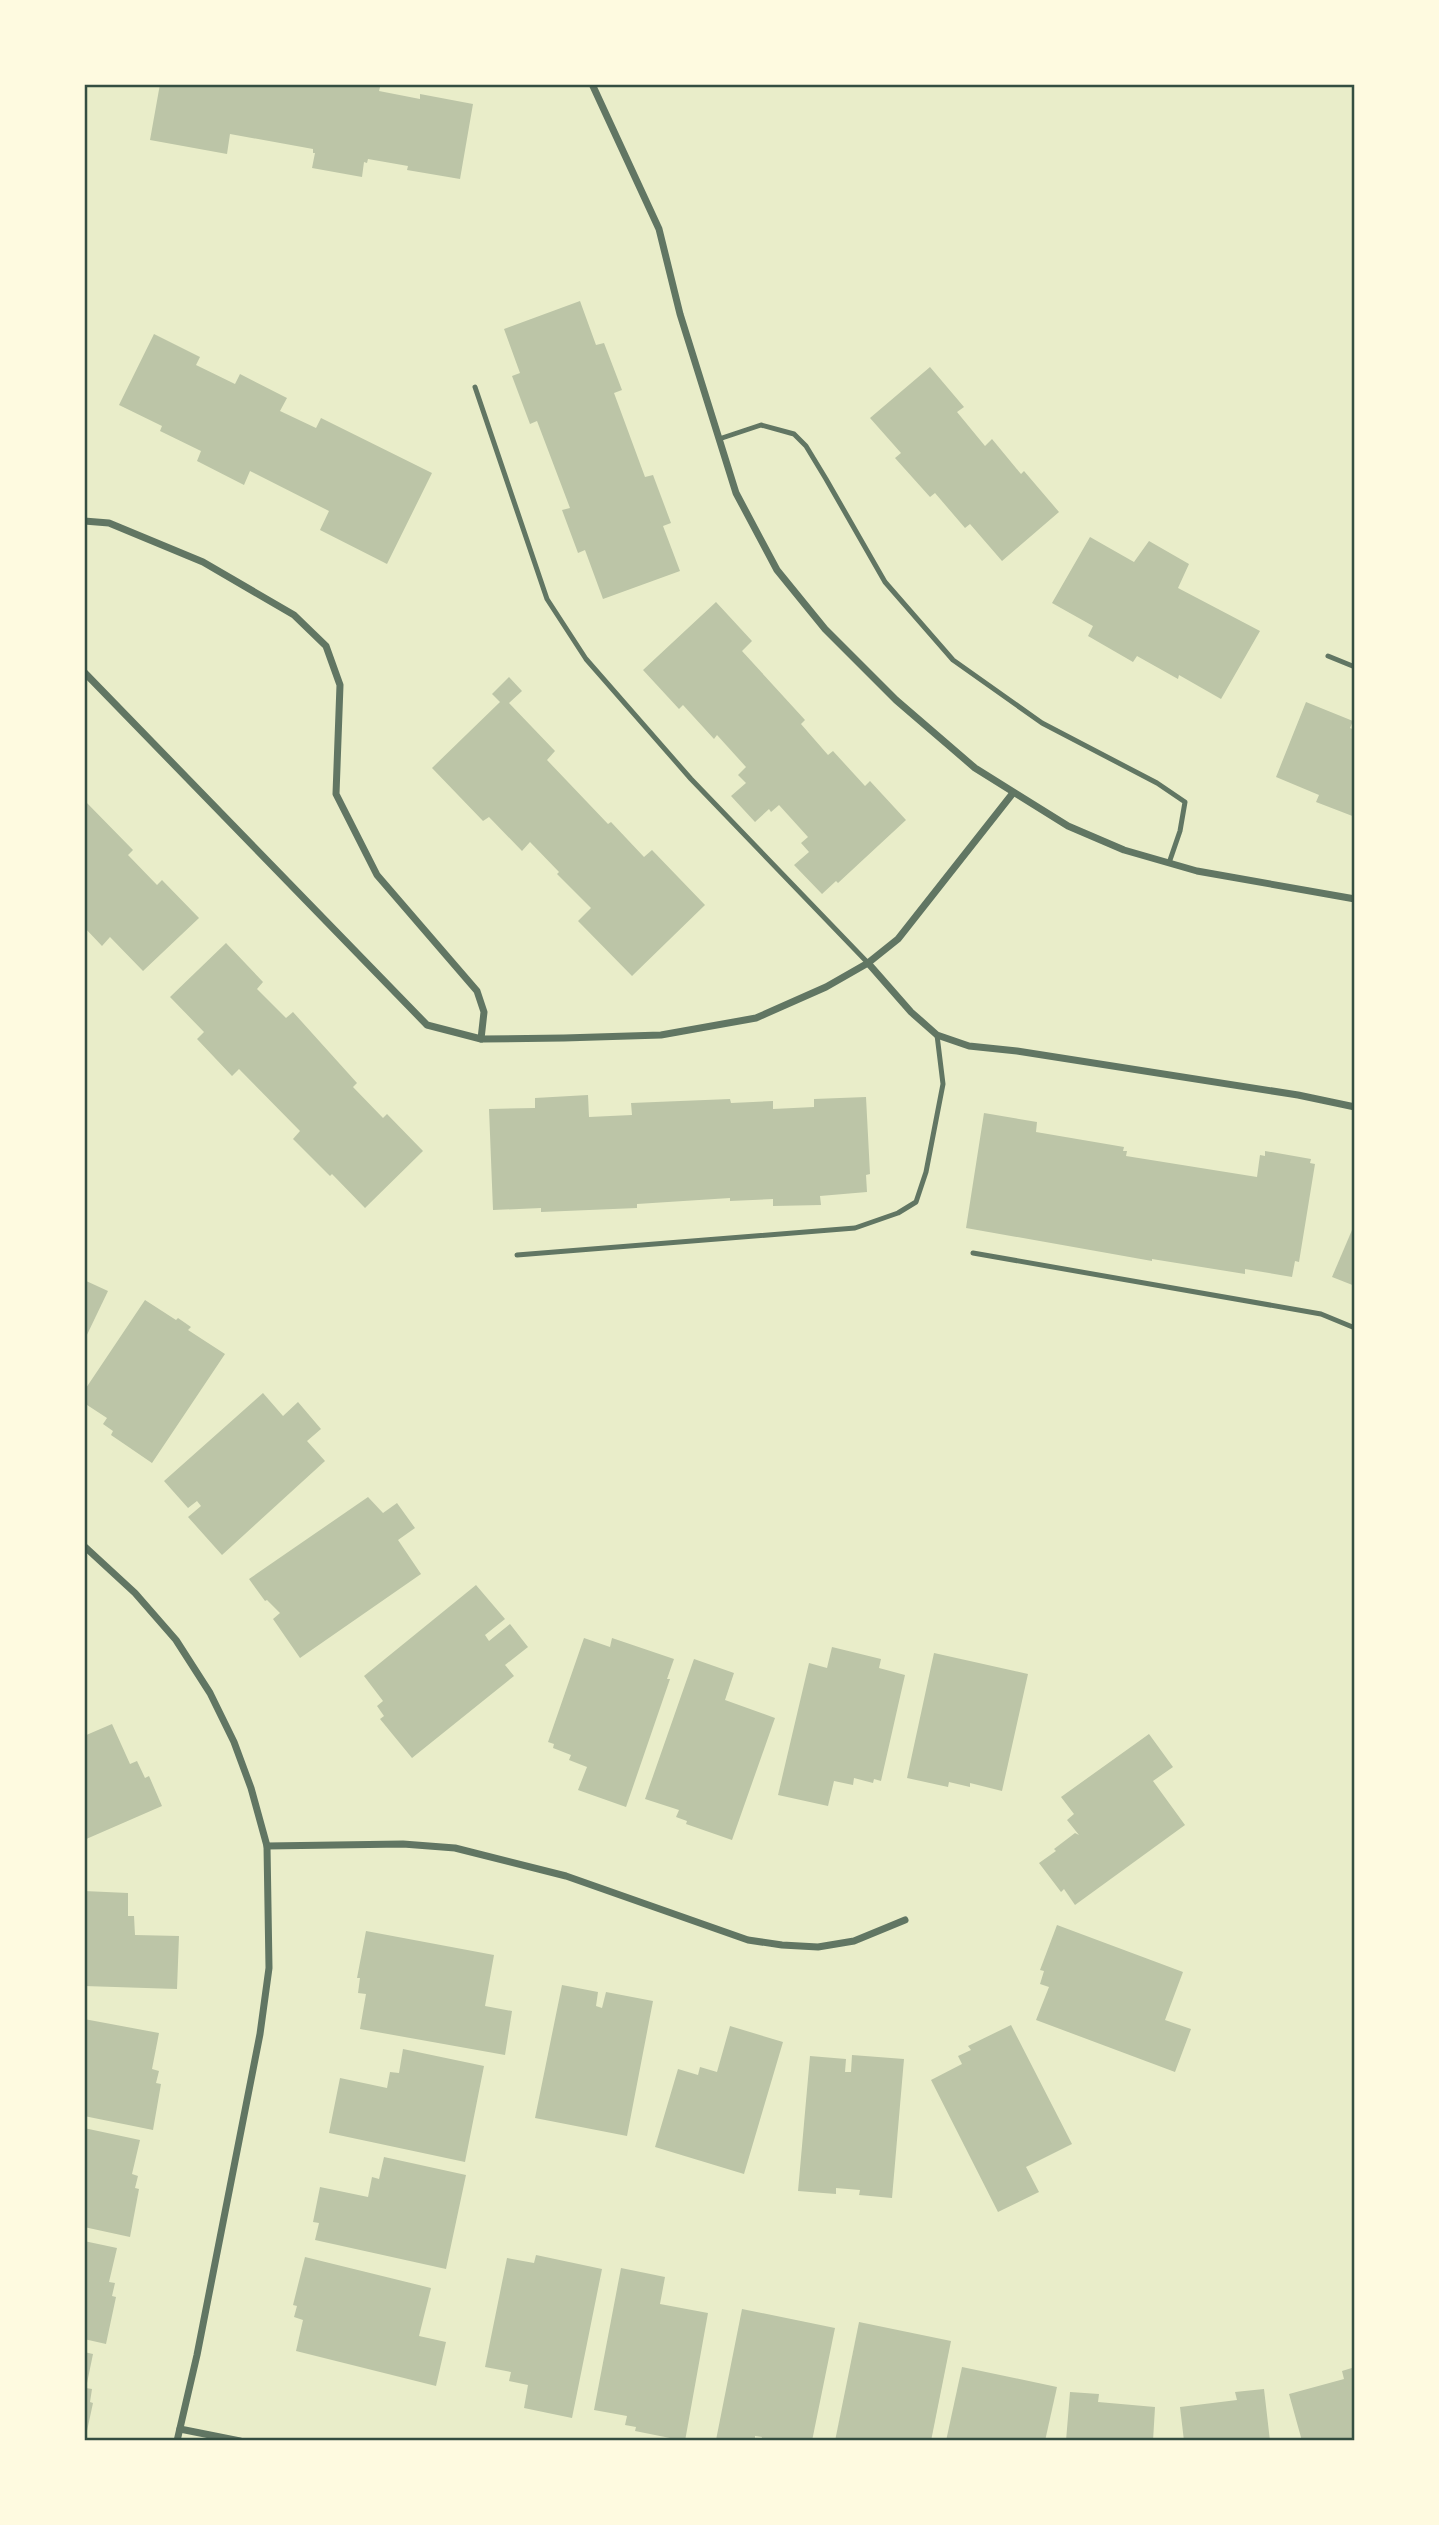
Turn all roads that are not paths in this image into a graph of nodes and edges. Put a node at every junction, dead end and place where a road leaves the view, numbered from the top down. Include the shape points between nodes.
1 (592, 84) edge
2 (475, 387) dead end
3 (719, 439) junction
4 (84, 521) edge
5 (1328, 656) dead end
6 (1355, 667) edge
7 (84, 672) edge
8 (1013, 793) junction
9 (1169, 863) junction
10 (1355, 899) edge
11 (868, 963) junction
12 (937, 1035) junction
13 (481, 1039) junction
14 (1355, 1107) edge
15 (973, 1253) dead end
16 (517, 1255) dead end
17 (1355, 1328) edge
18 (84, 1546) edge
19 (267, 1846) junction
20 (905, 1920) dead end
21 (180, 2429) junction
22 (177, 2441) edge
23 (240, 2441) edge

1 - 3 street via 659,229
2 - 11 lane via 547,599 586,659 691,779
3 - 8 street via 736,493 777,570 825,629 896,700 975,768
3 - 9 lane via 761,425 794,434 806,446 885,582 953,660 1042,723 1185,802
4 - 13 street via 109,523 203,562 294,615 326,646 340,685 336,794 377,875 477,991 484,1012
5 - 6 lane
7 - 13 street via 427,1025
8 - 9 street via 1068,826
8 - 11 street via 898,939
9 - 10 street
11 - 12 street
11 - 13 street via 756,1018 661,1035
12 - 14 street via 970,1046
12 - 16 lane via 943,1084 926,1172 916,1202 898,1213 855,1228
15 - 17 lane via 1321,1314
18 - 19 street via 135,1593 176,1640 210,1693 234,1742
19 - 20 street via 455,1848 566,1876 748,1940 782,1945 818,1947 854,1941
19 - 21 street via 269,1968 260,2034
21 - 22 street
21 - 23 street

